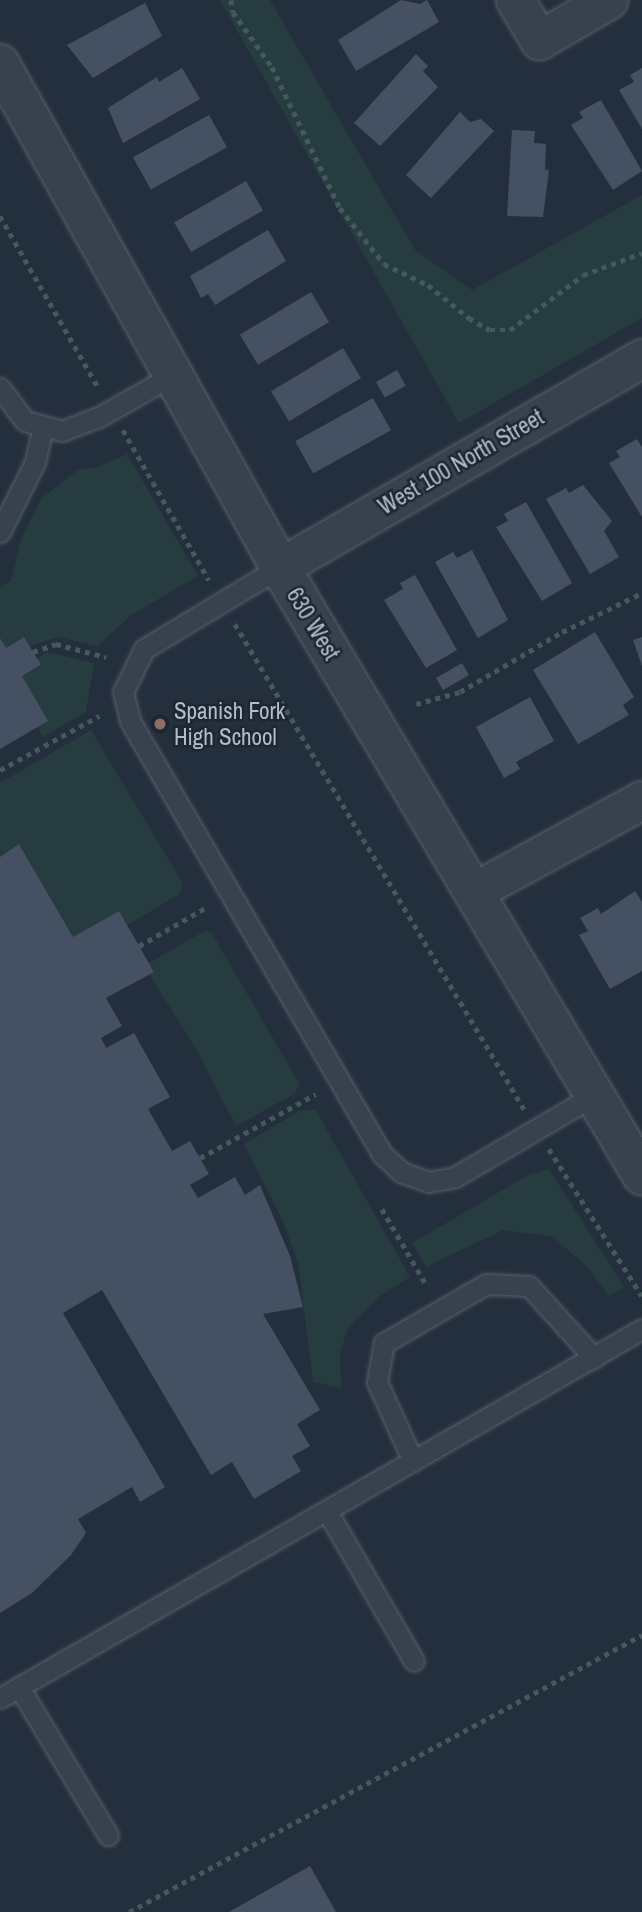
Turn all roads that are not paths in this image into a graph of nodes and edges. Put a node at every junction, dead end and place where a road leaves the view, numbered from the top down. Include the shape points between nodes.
1 (515, 0) edge
2 (608, 0) edge
3 (0, 64) edge
4 (642, 358) edge
5 (173, 375) junction
6 (0, 388) edge
7 (43, 426) junction
8 (0, 532) edge
9 (280, 567) junction
10 (642, 800) edge
11 (473, 892) junction
12 (595, 1095) junction
13 (642, 1175) edge
14 (642, 1329) edge
15 (594, 1358) junction
16 (412, 1461) junction
17 (327, 1511) junction
18 (414, 1661) dead end
19 (19, 1687) junction
20 (0, 1698) edge
21 (108, 1835) dead end

1 - 2 street via 539,40
3 - 5 street, 630 West
4 - 9 street, West 100 North Street
5 - 7 lane via 99,418 62,431
5 - 9 street, 630 West
6 - 7 lane via 25,421
7 - 8 lane via 35,462
9 - 11 street, 630 West
9 - 12 lane via 144,649 123,692 130,721 382,1154 401,1172 428,1182 454,1177
10 - 11 street
11 - 12 street, 630 West
12 - 13 street, 630 West
14 - 15 lane
15 - 16 lane
15 - 16 lane via 529,1286 486,1284 384,1343 377,1382
16 - 17 lane
17 - 18 lane
17 - 19 lane
19 - 20 lane
19 - 21 lane

